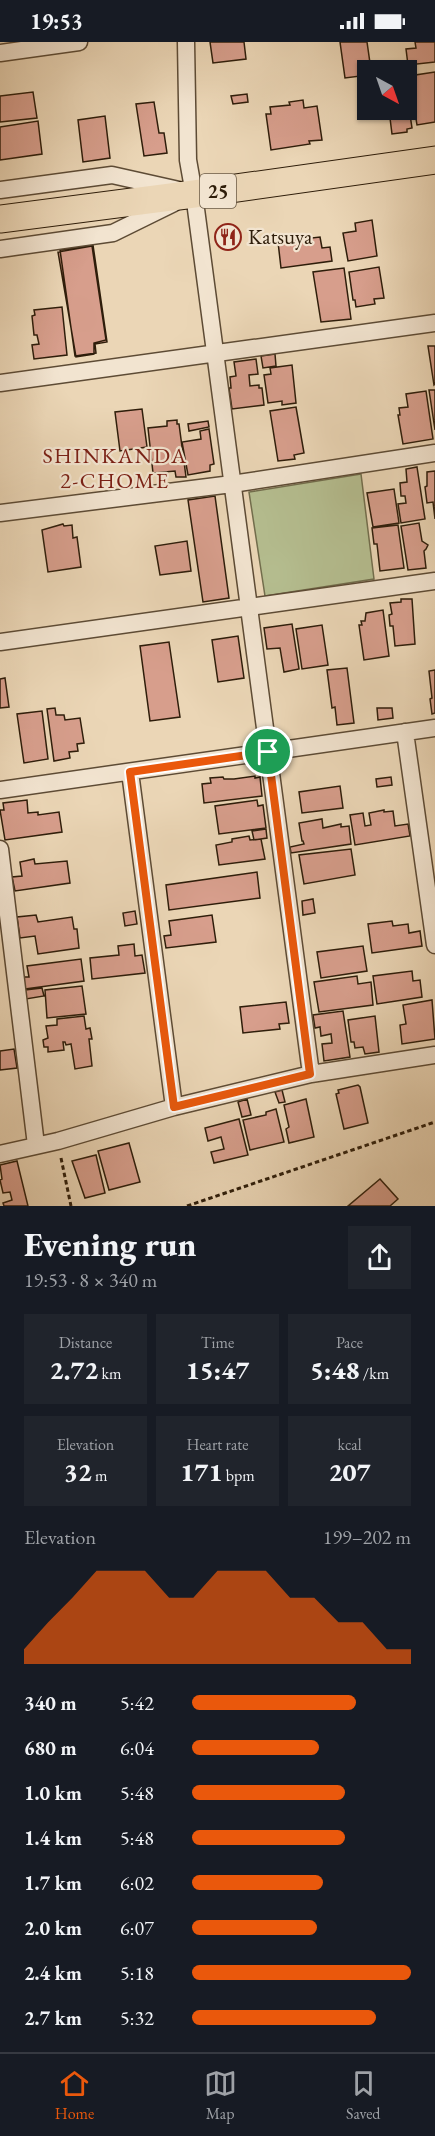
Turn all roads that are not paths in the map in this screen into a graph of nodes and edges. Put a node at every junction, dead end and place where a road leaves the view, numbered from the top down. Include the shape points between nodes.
1 (79, 42) edge
2 (186, 42) edge
3 (0, 53) edge
4 (435, 160) edge
5 (0, 190) edge
6 (194, 194) junction
7 (0, 219) edge
8 (0, 249) edge
9 (435, 323) edge
10 (215, 354) junction
11 (0, 383) edge
12 (435, 453) edge
13 (232, 484) junction
14 (0, 513) edge
15 (435, 581) edge
16 (249, 607) junction
17 (0, 642) edge
18 (435, 728) edge
19 (405, 732) junction
20 (268, 752) junction
21 (130, 772) junction
22 (0, 790) edge
23 (0, 849) edge
24 (435, 945) edge
25 (435, 1055) edge
26 (310, 1074) junction
27 (174, 1107) junction
28 (36, 1144) junction
29 (0, 1154) edge

1 - 3 street
2 - 6 street via 188,160
4 - 6 main road, 25
5 - 6 street via 112,175
6 - 7 main road, 25
6 - 8 street via 113,233
6 - 10 street
9 - 10 street
10 - 11 street
10 - 13 street
12 - 13 street
13 - 14 street
13 - 16 street
15 - 16 street
16 - 17 street
16 - 20 street
18 - 19 street
19 - 20 street
19 - 24 street
20 - 21 street
20 - 26 street
21 - 22 street
21 - 27 street
23 - 28 street
25 - 26 street
26 - 27 street
27 - 28 street
28 - 29 street

